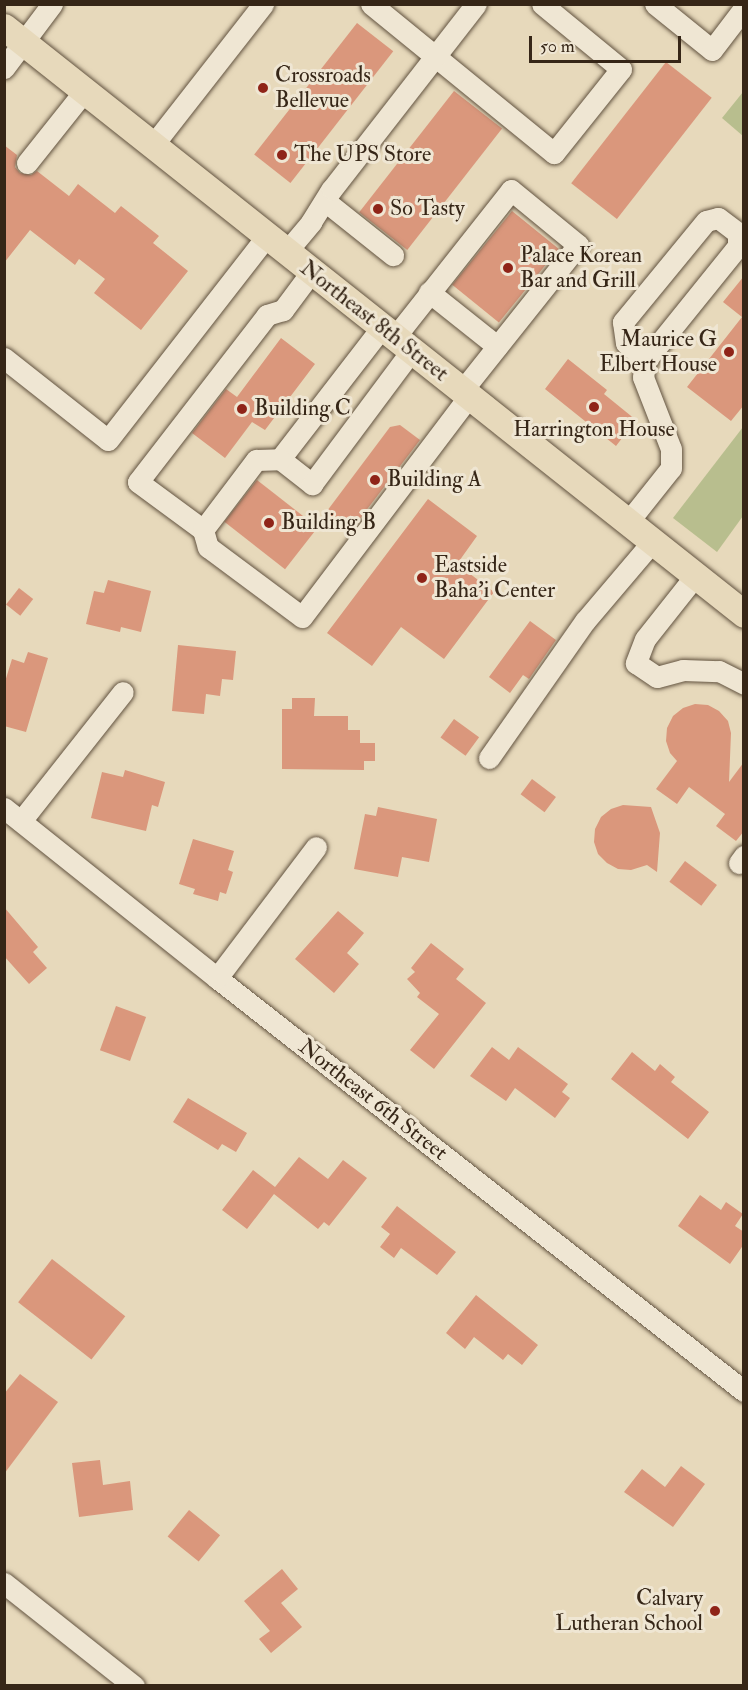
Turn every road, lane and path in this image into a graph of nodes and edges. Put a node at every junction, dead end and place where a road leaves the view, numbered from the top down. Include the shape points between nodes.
1 (52, 4) edge
2 (263, 4) edge
3 (371, 4) edge
4 (476, 4) edge
5 (542, 4) edge
6 (655, 4) edge
7 (744, 8) edge
8 (14, 34) edge
9 (435, 56) junction
10 (4, 68) edge
11 (84, 90) junction
12 (153, 145) junction
13 (27, 163) dead end
14 (325, 201) junction
15 (277, 244) junction
16 (393, 255) dead end
17 (312, 271) junction
18 (429, 291) junction
19 (396, 338) junction
20 (497, 346) junction
21 (4, 358) edge
22 (646, 360) junction
23 (466, 393) junction
24 (280, 459) junction
25 (628, 522) junction
26 (203, 530) junction
27 (652, 542) junction
28 (695, 576) junction
29 (744, 614) edge
30 (744, 684) edge
31 (123, 692) dead end
32 (489, 758) dead end
33 (13, 814) edge
34 (316, 847) dead end
35 (217, 978) junction
36 (744, 1391) edge
37 (4, 1583) edge
38 (134, 1686) edge

1 - 8 street
2 - 12 street
3 - 9 street
4 - 9 street
5 - 9 street via 621,69 554,153
6 - 7 street via 712,50
8 - 10 street
8 - 11 main road, Northeast 8th Street
9 - 14 street
11 - 12 main road, Northeast 8th Street
11 - 13 street
12 - 15 main road, Northeast 8th Street
14 - 15 street
14 - 16 street
15 - 17 main road, Northeast 8th Street
15 - 21 street via 108,440
17 - 19 main road, Northeast 8th Street
17 - 26 street via 283,310 267,315 138,482
18 - 19 street
18 - 20 street
18 - 20 street via 511,190 578,245
19 - 23 main road, Northeast 8th Street
19 - 24 street
19 - 24 street via 312,484
20 - 23 street
22 - 22 street via 738,246 738,233 718,218 706,221 623,322 626,343
22 - 25 street via 643,377 671,449 671,468
23 - 25 main road, Northeast 8th Street
23 - 26 street via 302,617 208,547
24 - 26 street via 256,460
25 - 27 main road, Northeast 8th Street
27 - 28 main road, Northeast 8th Street
27 - 32 street via 585,621
28 - 29 main road, Northeast 8th Street
28 - 30 street via 645,639 636,663 657,677 683,670 719,671
31 - 33 street
33 - 35 street, Northeast 6th Street
34 - 35 street
35 - 36 street, Northeast 6th Street
37 - 38 street

